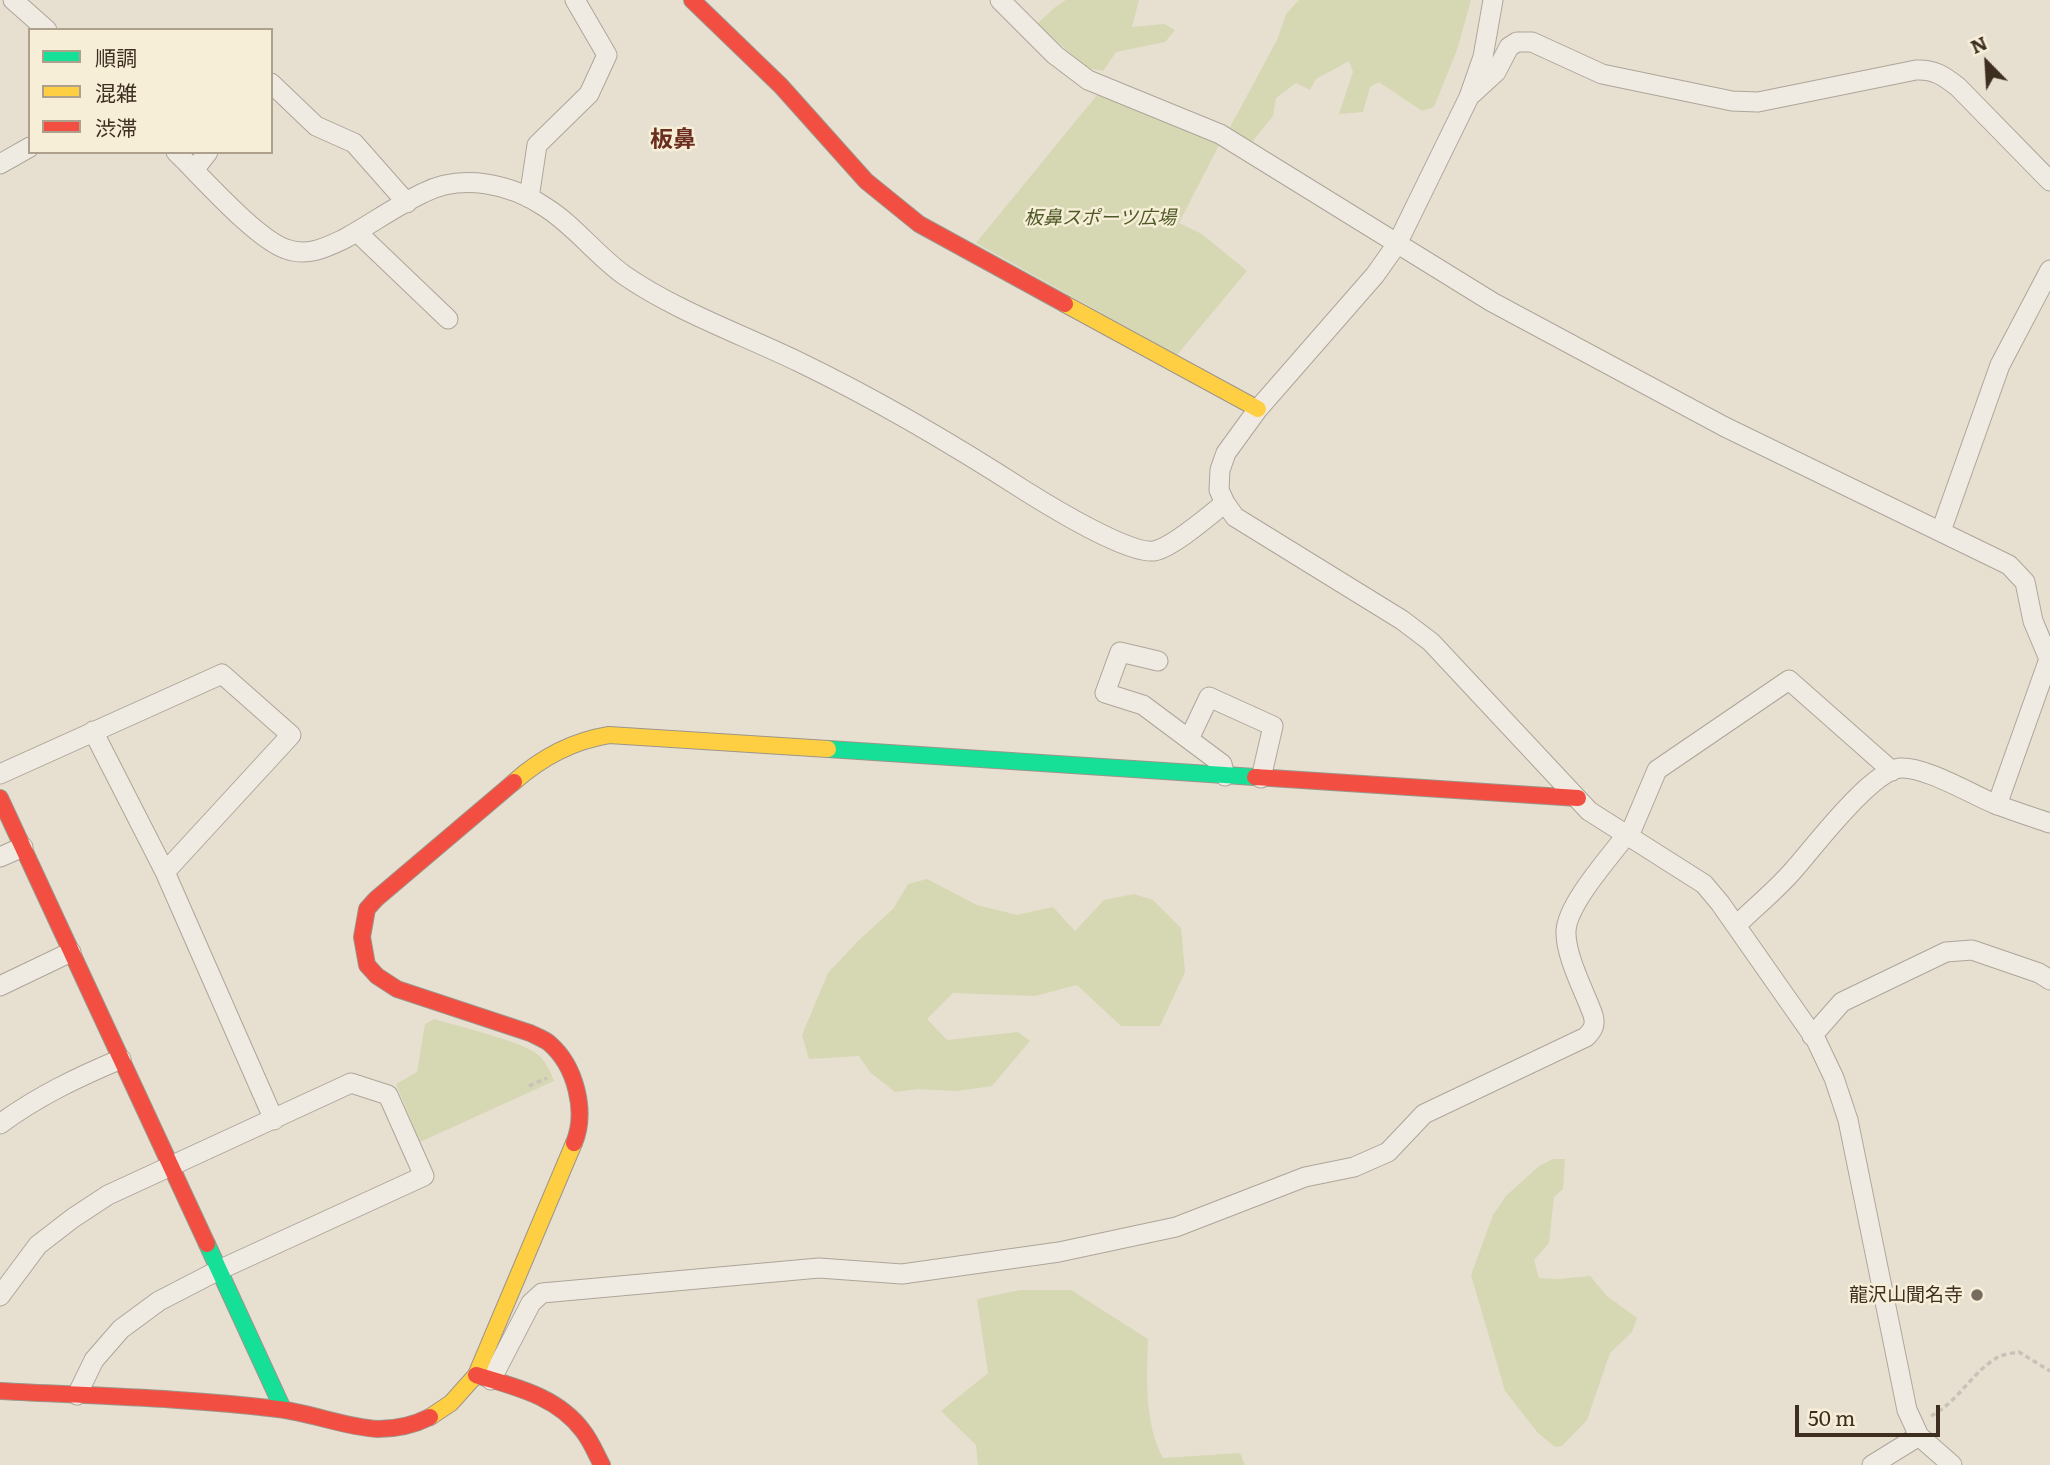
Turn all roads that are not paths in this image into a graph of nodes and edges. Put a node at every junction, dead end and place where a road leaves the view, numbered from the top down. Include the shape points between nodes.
1 (13, 0) edge
2 (575, 0) edge
3 (692, 0) edge
4 (1000, 0) edge
5 (1493, 0) edge
6 (45, 28) edge
7 (273, 85) edge
8 (1469, 97) junction
9 (28, 148) edge
10 (178, 154) edge
11 (206, 154) edge
12 (0, 164) edge
13 (194, 170) junction
14 (2050, 181) edge
15 (529, 198) junction
16 (407, 202) junction
17 (357, 232) junction
18 (1398, 244) junction
19 (2050, 270) edge
20 (448, 319) dead end
21 (1258, 410) junction
22 (1225, 503) junction
23 (1941, 531) junction
24 (1158, 661) dead end
25 (93, 731) junction
26 (1189, 739) junction
27 (1892, 771) junction
28 (0, 774) edge
29 (1225, 776) junction
30 (1261, 778) junction
31 (0, 798) edge
32 (1578, 798) junction
33 (1997, 805) junction
34 (2050, 823) edge
35 (1628, 835) junction
36 (23, 847) junction
37 (0, 857) edge
38 (165, 872) junction
39 (1737, 926) junction
40 (71, 952) junction
41 (2050, 980) edge
42 (0, 986) edge
43 (1812, 1036) junction
44 (121, 1059) junction
45 (274, 1120) junction
46 (0, 1124) edge
47 (171, 1167) junction
48 (219, 1270) junction
49 (0, 1296) edge
50 (484, 1377) junction
51 (0, 1391) edge
52 (77, 1395) junction
53 (283, 1409) junction
54 (1916, 1430) junction
55 (602, 1465) edge
56 (1872, 1465) edge
57 (1952, 1465) edge

1 - 6 street
2 - 15 street via 607,55 589,94 537,145
3 - 21 street via 781,86 866,181 919,224
4 - 18 street via 1055,55 1088,79 1220,134
5 - 8 street via 1486,46
7 - 16 street via 316,126 354,143
8 - 14 street via 1496,72 1509,47 1517,42 1532,43 1602,75 1732,102 1758,102 1929,69 1958,87
8 - 18 street
9 - 12 street
10 - 13 street
11 - 13 street
13 - 17 street via 260,232 289,250 323,250
15 - 16 street via 489,184 465,183 425,191
15 - 22 street via 547,208 624,275 663,298 884,406 1040,500 1132,547 1154,551 1169,544
16 - 17 street
17 - 20 street
18 - 21 street
18 - 23 street via 1492,302 1725,427
19 - 23 street via 2000,365
21 - 22 street via 1226,453 1219,490
22 - 32 street via 1235,517 1431,642
23 - 33 street via 2019,573 2049,659
24 - 26 street via 1120,652 1105,693 1143,705
25 - 28 street
25 - 38 street
25 - 38 street via 222,674 291,735
26 - 29 street via 1223,764
26 - 30 street via 1209,697 1273,726
27 - 33 street via 1900,768 1938,778
27 - 35 street via 1789,680 1657,770
27 - 39 street via 1873,783
29 - 30 street
29 - 50 street via 624,734 584,739 524,773 376,899 363,924 364,951 377,975 397,989 550,1043 577,1090 580,1129
30 - 32 street
31 - 36 street
32 - 35 street via 1589,811
33 - 34 street
35 - 39 street via 1704,884
35 - 50 street via 1576,902 1566,929 1569,952 1594,1015 1592,1031 1424,1114 1388,1152 1354,1167 1305,1177 1175,1227 1059,1252 902,1274 819,1268 542,1293
36 - 37 street
36 - 40 street
38 - 45 street
39 - 43 street
40 - 42 street
40 - 44 street
41 - 43 street via 1972,950 1946,953 1842,1002
43 - 54 street via 1834,1078 1848,1121 1907,1410
44 - 46 street via 64,1083
44 - 47 street
45 - 47 street
45 - 48 street via 351,1083 388,1095 424,1177
47 - 48 street
47 - 49 street via 108,1195 73,1218 38,1245
48 - 52 street via 159,1301 121,1329 94,1360
48 - 53 street
50 - 53 street via 438,1415 394,1428 362,1428
50 - 55 street via 538,1395 565,1410
51 - 52 street
52 - 53 street
54 - 56 street
54 - 57 street

